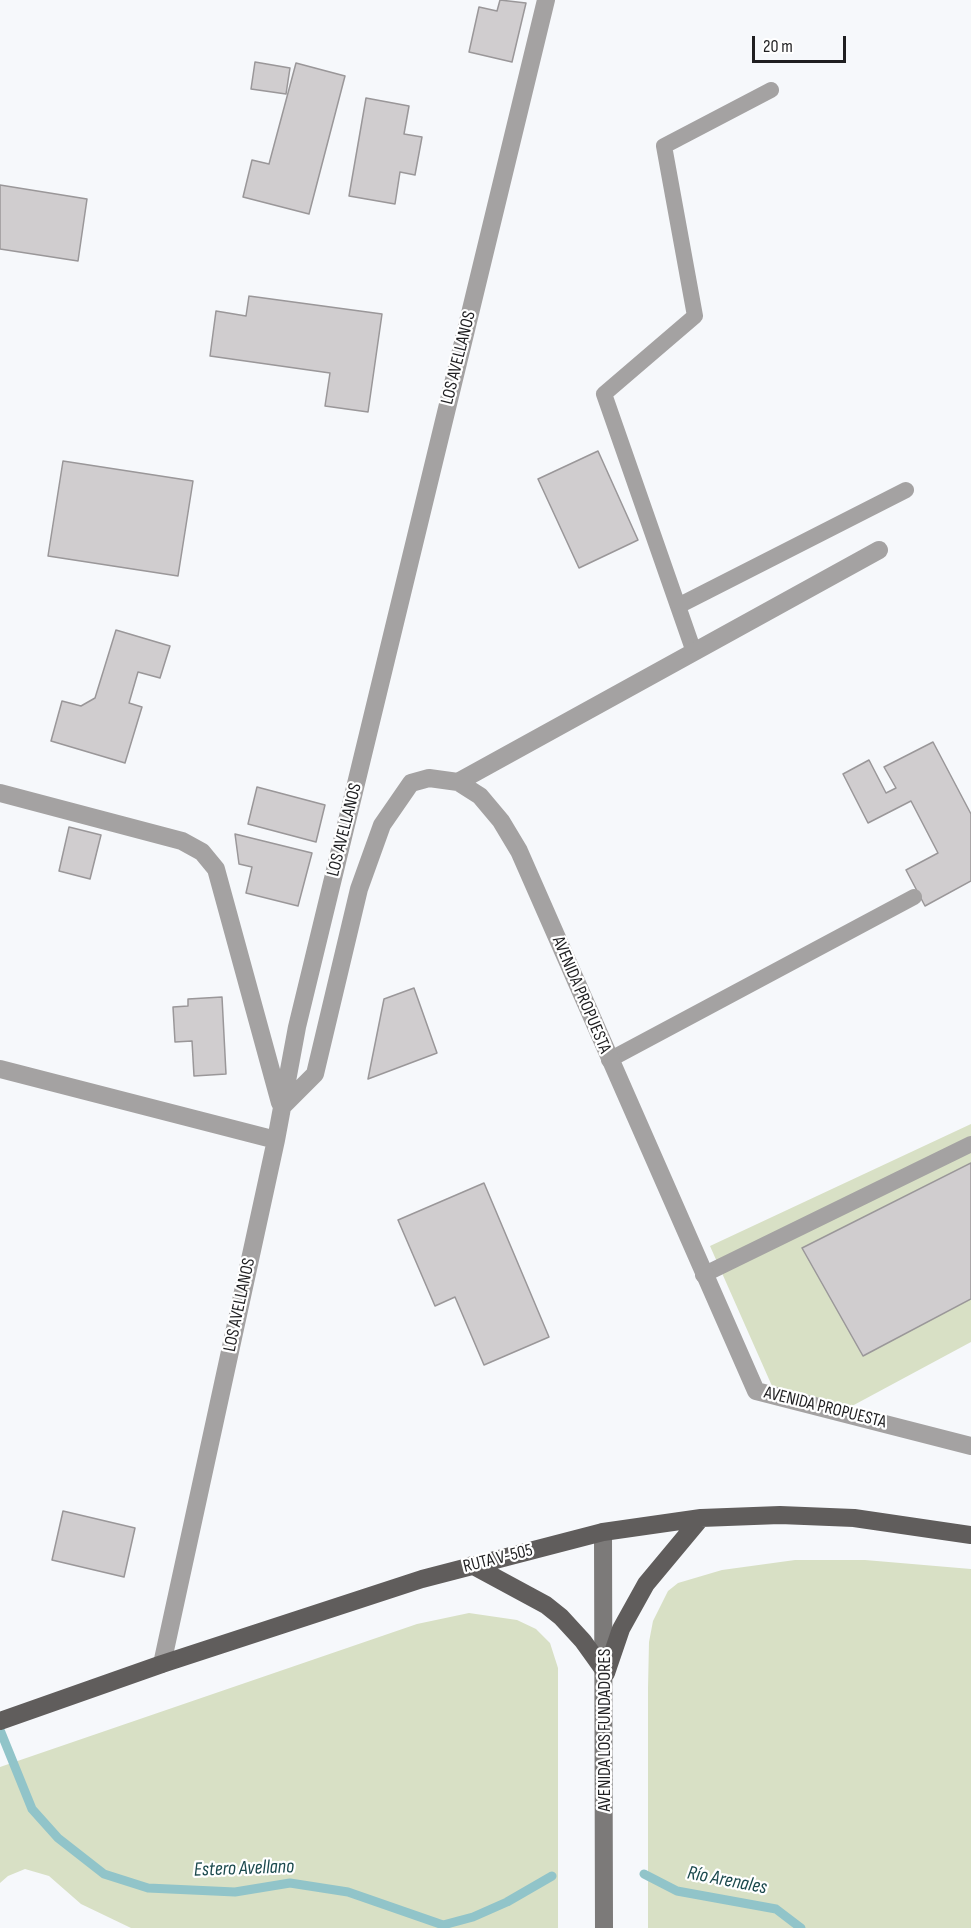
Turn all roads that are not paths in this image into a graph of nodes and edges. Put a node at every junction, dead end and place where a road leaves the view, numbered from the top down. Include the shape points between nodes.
1 (546, 0) edge
2 (771, 90) dead end
3 (906, 490) dead end
4 (879, 550) dead end
5 (678, 606) junction
6 (694, 652) junction
7 (458, 782) junction
8 (0, 793) edge
9 (914, 897) dead end
10 (609, 1060) junction
11 (0, 1069) edge
12 (282, 1107) junction
13 (276, 1140) junction
14 (971, 1144) edge
15 (703, 1275) junction
16 (971, 1446) edge
17 (702, 1518) junction
18 (603, 1532) junction
19 (971, 1534) edge
20 (472, 1565) junction
21 (162, 1664) junction
22 (606, 1673) junction
23 (0, 1721) edge
24 (604, 1928) edge

1 - 12 street, LOS AVELLANOS via 300,1016
2 - 5 lane via 664,146 695,316 604,394
3 - 5 lane
4 - 6 street
5 - 6 lane
6 - 7 street
7 - 10 street, AVENIDA PROPUESTA via 480,796 519,851
7 - 12 street, AVENIDA PROPUESTA via 429,778 411,783 382,825 359,889 315,1074
8 - 12 street via 182,841 202,852 216,868
9 - 10 lane
10 - 15 street, AVENIDA PROPUESTA
11 - 13 street
12 - 13 street, LOS AVELLANOS
13 - 21 street, LOS AVELLANOS
14 - 15 lane
15 - 16 street, AVENIDA PROPUESTA via 756,1391
17 - 18 main road, RUTA V-505
17 - 19 main road, RUTA V-505 via 854,1518
17 - 22 main road via 641,1592 621,1629
18 - 20 main road, RUTA V-505
18 - 22 street, AVENIDA LOS FUNDADORES
20 - 21 main road, RUTA V-505
20 - 22 main road via 561,1617
21 - 23 main road, RUTA V-505
22 - 24 street, AVENIDA LOS FUNDADORES

